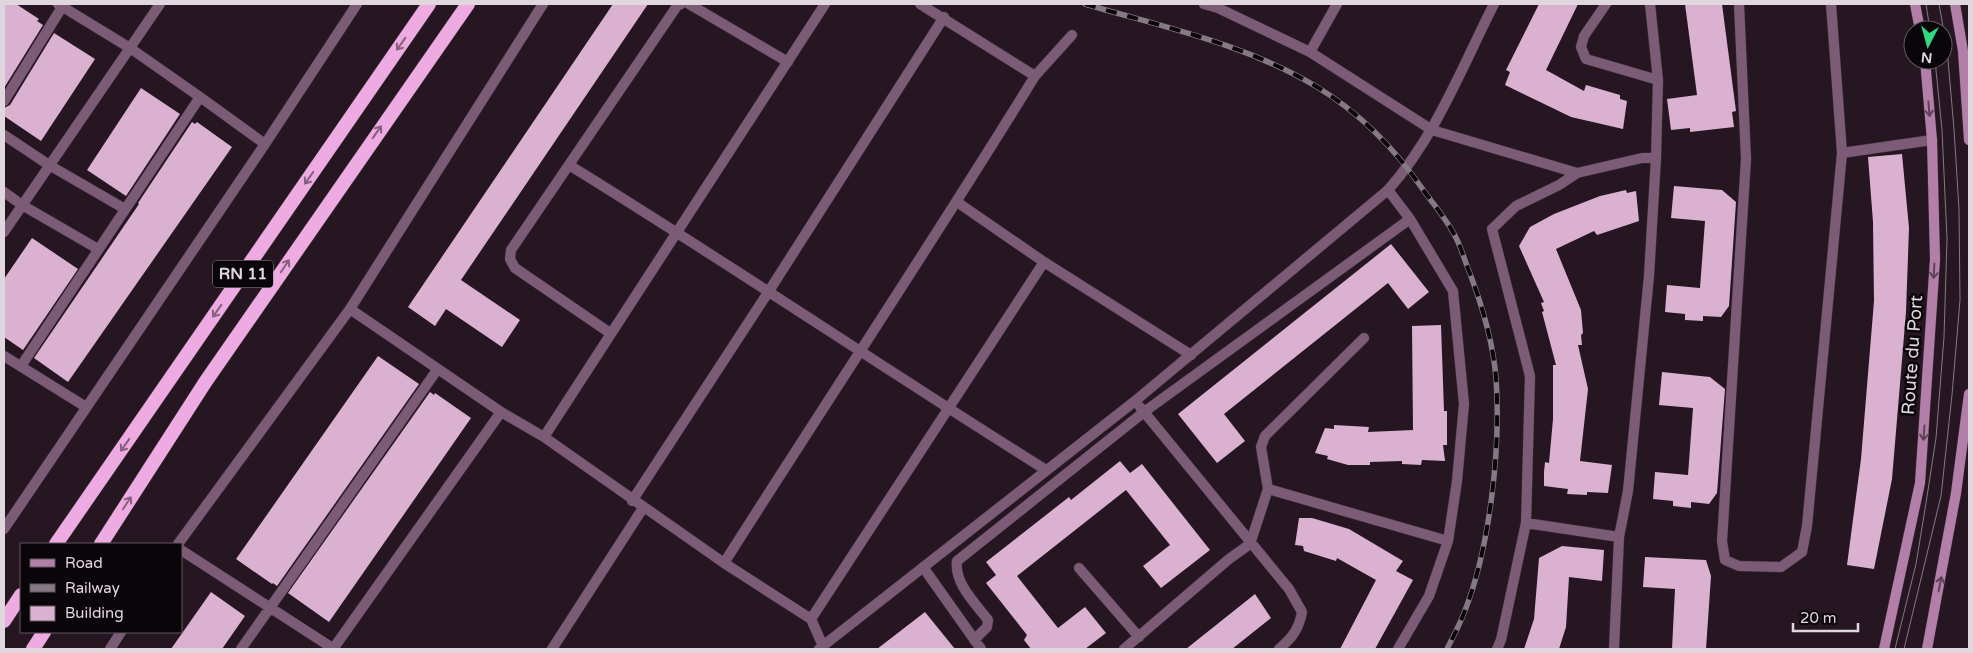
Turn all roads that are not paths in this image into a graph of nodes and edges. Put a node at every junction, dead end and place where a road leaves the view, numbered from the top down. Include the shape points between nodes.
1 (160, 4) edge
2 (357, 4) edge
3 (429, 4) edge
4 (468, 4) edge
5 (543, 4) edge
6 (681, 4) edge
7 (689, 4) edge
8 (825, 4) edge
9 (920, 4) edge
10 (1204, 4) edge
11 (1337, 4) edge
12 (1494, 4) edge
13 (1606, 4) edge
14 (1650, 4) edge
15 (1739, 4) edge
16 (1831, 4) edge
17 (1916, 4) edge
18 (1955, 4) edge
19 (60, 5) edge
20 (1219, 6) edge
21 (944, 17) junction
22 (1918, 20) edge
23 (1072, 35) dead end
24 (130, 48) junction
25 (1310, 52) junction
26 (788, 62) junction
27 (1926, 70) edge
28 (1035, 76) junction
29 (1658, 80) junction
30 (200, 97) junction
31 (4, 101) edge
32 (1432, 130) junction
33 (4, 135) edge
34 (1932, 140) junction
35 (1969, 140) edge
36 (265, 144) junction
37 (1842, 153) junction
38 (1656, 158) junction
39 (49, 165) junction
40 (569, 165) junction
41 (1577, 173) junction
42 (1388, 190) junction
43 (4, 192) edge
44 (957, 202) junction
45 (22, 205) junction
46 (125, 209) junction
47 (1410, 219) junction
48 (4, 232) edge
49 (678, 232) junction
50 (98, 249) junction
51 (1044, 262) junction
52 (769, 292) junction
53 (350, 308) junction
54 (610, 333) junction
55 (1364, 338) dead end
56 (859, 351) junction
57 (1191, 355) junction
58 (4, 356) edge
59 (21, 366) junction
60 (437, 370) junction
61 (1969, 394) edge
62 (1135, 401) junction
63 (86, 407) junction
64 (947, 409) junction
65 (500, 412) junction
66 (1144, 412) junction
67 (544, 437) junction
68 (1046, 470) junction
69 (1268, 489) junction
70 (632, 500) junction
71 (643, 508) junction
72 (1526, 523) junction
73 (4, 529) edge
74 (1619, 537) junction
75 (1448, 541) junction
76 (57, 543) edge
77 (102, 543) edge
78 (179, 543) edge
79 (1250, 544) junction
80 (182, 551) edge
81 (724, 563) junction
82 (924, 567) junction
83 (1079, 568) dead end
84 (20, 597) edge
85 (270, 608) junction
86 (811, 619) junction
87 (4, 621) edge
88 (43, 633) edge
89 (121, 633) edge
90 (1139, 637) junction
91 (974, 640) junction
92 (821, 648) edge
93 (33, 649) edge
94 (110, 649) edge
95 (241, 649) edge
96 (333, 649) edge
97 (552, 649) edge
98 (981, 649) edge
99 (1124, 649) edge
100 (1280, 649) edge
101 (1398, 649) edge
102 (1496, 649) edge
103 (1614, 649) edge
104 (1884, 649) edge
105 (1927, 649) edge

1 - 24 street
2 - 36 street
3 -> 76 highway, RN 11
77 -> 4 highway, RN 11 via 206,380
5 - 53 street
6 - 40 street
7 - 26 street
8 - 26 street
9 - 21 street
10 - 20 street
11 - 25 street
12 - 32 street
13 - 29 street via 1584,36 1581,48 1586,59
14 - 29 street
15 - 37 street via 1746,159 1722,541 1726,560 1739,566 1781,567 1802,552
16 - 37 street
17 - 22 main road
18 - 35 main road via 1963,51
19 - 24 street
19 - 31 street
20 - 25 street
21 - 28 street
21 - 52 street
23 - 28 street
24 - 30 street
24 - 39 street
25 - 32 street
26 - 49 street
27 -> 34 main road, Route du Port
28 - 44 street
29 - 38 street
30 - 36 street
30 - 46 street
32 - 41 street
32 - 42 street via 1408,167
33 - 39 street
34 - 37 street
34 -> 104 main road, Route du Port via 1934,259 1920,483
36 - 63 street
38 - 41 street via 1642,158
38 - 74 street via 1649,276 1628,492
39 - 45 street
39 - 46 street
40 - 49 street
40 - 54 street via 512,250 510,259 515,268
41 - 72 street via 1516,206 1492,229 1530,376
42 - 47 street
42 - 57 street
43 - 45 street
44 - 51 street
44 - 56 street
45 - 48 street
45 - 50 street
46 - 50 street
47 - 66 street
47 - 75 street via 1453,291 1464,404
49 - 52 street
49 - 54 street
50 - 59 street
51 - 57 street
51 - 64 street
52 - 56 street
52 - 70 street
53 - 60 street
53 - 78 street
54 - 67 street
55 - 69 street via 1265,436 1261,447
56 - 64 street
56 - 81 street
57 - 62 street
58 - 59 street
59 - 63 street
60 - 65 street
60 - 85 street
105 -> 61 main road via 1956,493
62 - 66 street
62 - 68 street
63 - 73 street
64 - 68 street
64 - 86 street
65 - 67 street
65 - 96 street
66 - 79 street
66 - 91 street via 956,561 956,571 962,584 988,620 987,627
67 - 70 street
68 - 82 street
69 - 75 street
69 - 79 street
70 - 71 street
71 - 81 street
71 - 97 street
72 - 74 street
72 - 102 street via 1501,640
74 - 103 street
75 - 101 street via 1429,596
79 - 90 street
79 - 100 street via 1288,589 1302,612 1293,637
80 - 85 street
81 - 86 street
82 - 91 street
82 - 92 street
83 - 90 street
84 - 87 highway
85 - 95 street
85 - 96 street
86 - 92 street
88 - 93 highway
89 - 94 street
90 - 99 street
91 - 98 street

